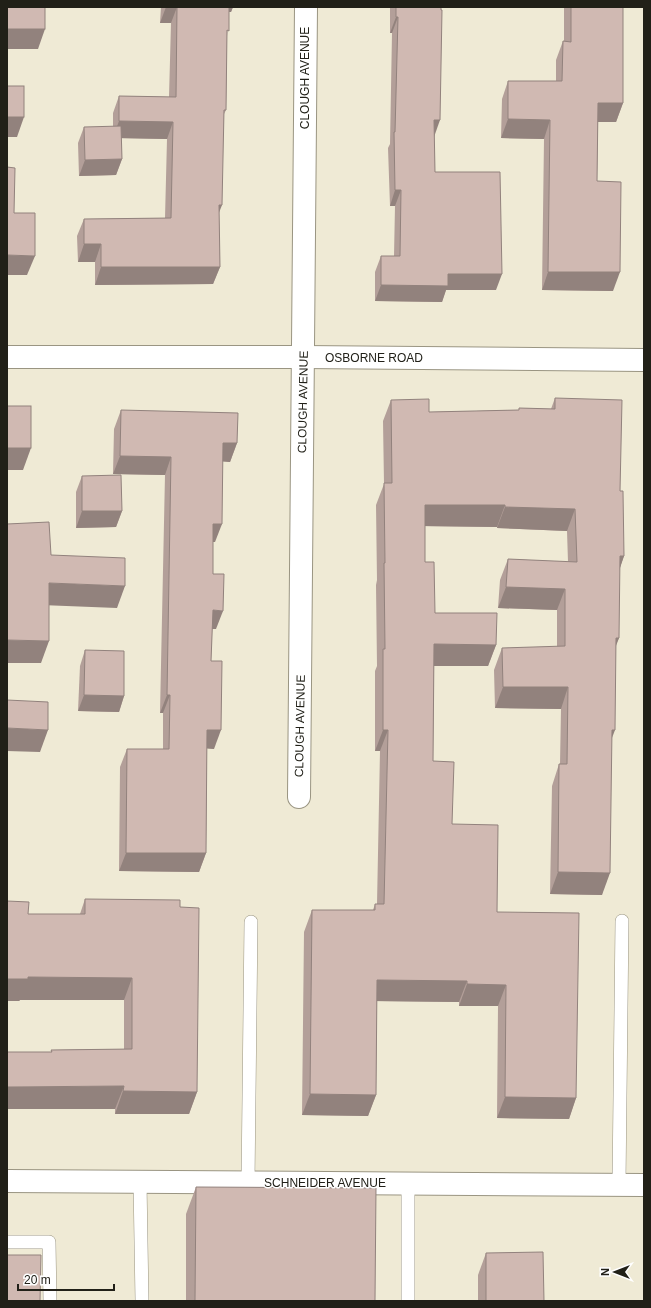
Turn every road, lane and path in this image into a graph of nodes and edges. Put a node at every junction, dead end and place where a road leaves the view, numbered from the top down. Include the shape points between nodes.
1 (306, 7) edge
2 (7, 357) edge
3 (303, 357) junction
4 (644, 360) edge
5 (299, 797) dead end
6 (622, 921) dead end
7 (251, 922) dead end
8 (7, 1181) edge
9 (140, 1182) junction
10 (248, 1183) junction
11 (408, 1184) junction
12 (619, 1184) junction
13 (644, 1185) edge
14 (7, 1242) edge
15 (50, 1301) edge
16 (142, 1301) edge
17 (408, 1301) edge

1 - 3 street, CLOUGH AVENUE
2 - 3 street, OSBORNE ROAD
3 - 4 street, OSBORNE ROAD
3 - 5 street, CLOUGH AVENUE
6 - 12 lane
7 - 10 lane
8 - 9 street, SCHNEIDER AVENUE
9 - 10 street, SCHNEIDER AVENUE
9 - 16 lane
10 - 11 street, SCHNEIDER AVENUE
11 - 12 street, SCHNEIDER AVENUE
11 - 17 lane
12 - 13 street, SCHNEIDER AVENUE
14 - 15 lane via 49,1242

